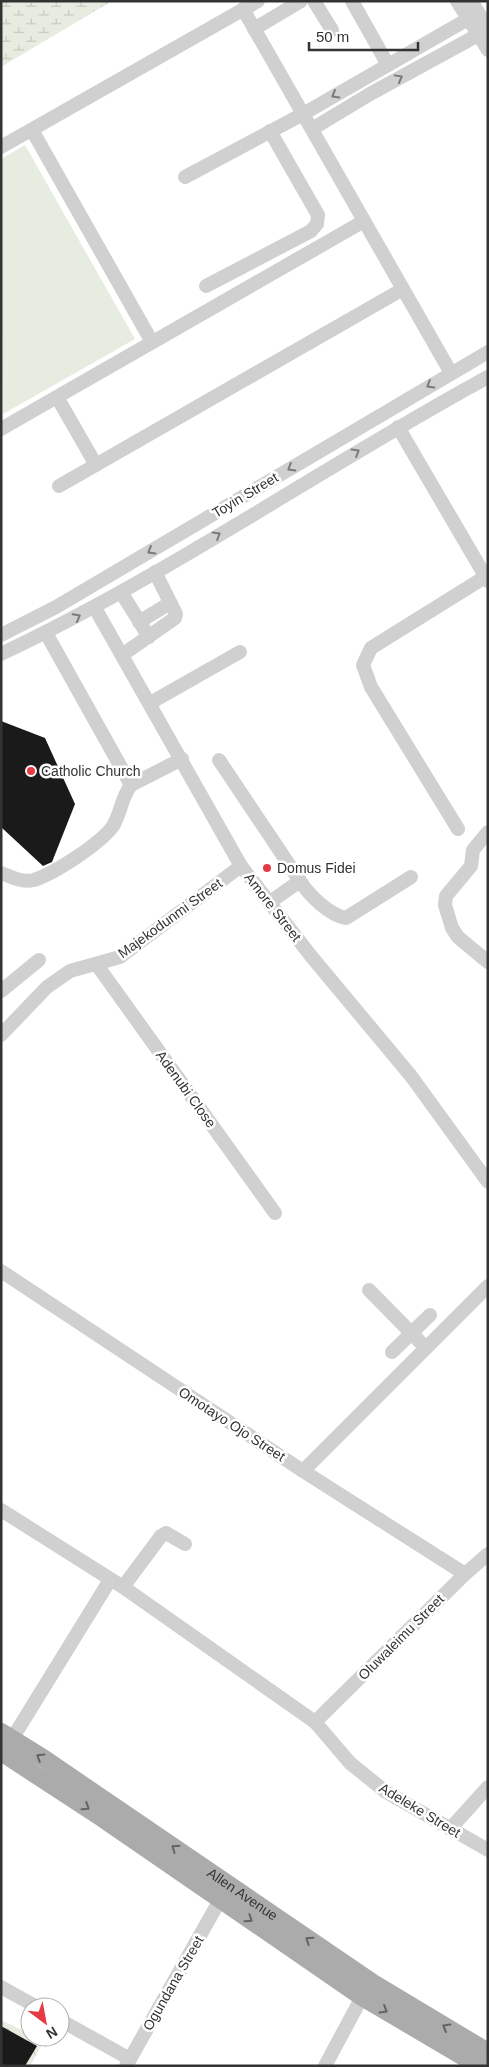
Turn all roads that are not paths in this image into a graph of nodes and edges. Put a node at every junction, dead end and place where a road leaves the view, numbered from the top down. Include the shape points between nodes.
1 (258, 1) edge
2 (301, 1) edge
3 (314, 1) edge
4 (352, 1) edge
5 (457, 1) edge
6 (471, 1) edge
7 (243, 9) junction
8 (468, 19) junction
9 (254, 29) junction
10 (332, 30) dead end
11 (483, 31) edge
12 (488, 50) edge
13 (388, 65) junction
14 (362, 80) junction
15 (370, 94) junction
16 (303, 114) junction
17 (312, 129) junction
18 (32, 130) junction
19 (270, 131) junction
20 (1, 148) edge
21 (185, 177) dead end
22 (364, 221) junction
23 (206, 286) dead end
24 (403, 289) junction
25 (152, 342) junction
26 (488, 352) edge
27 (451, 372) junction
28 (488, 377) edge
29 (57, 397) junction
30 (398, 427) junction
31 (2, 428) edge
32 (96, 465) junction
33 (60, 486) dead end
34 (155, 572) junction
35 (486, 579) edge
36 (121, 592) junction
37 (170, 603) junction
38 (95, 608) junction
39 (139, 622) junction
40 (46, 633) junction
41 (1, 635) edge
42 (149, 637) junction
43 (240, 652) dead end
44 (1, 654) edge
45 (122, 655) junction
46 (150, 703) junction
47 (182, 759) junction
48 (219, 760) dead end
49 (131, 785) junction
50 (458, 829) dead end
51 (488, 832) edge
52 (241, 866) junction
53 (1, 873) edge
54 (411, 877) dead end
55 (300, 881) junction
56 (270, 902) junction
57 (38, 960) dead end
58 (488, 962) edge
59 (97, 965) junction
60 (1, 991) edge
61 (1, 1034) edge
62 (488, 1182) edge
63 (275, 1214) dead end
64 (1, 1271) edge
65 (488, 1286) edge
66 (369, 1290) dead end
67 (430, 1315) dead end
68 (412, 1334) junction
69 (426, 1348) junction
70 (392, 1352) dead end
71 (303, 1471) junction
72 (1, 1510) edge
73 (185, 1544) dead end
74 (488, 1554) edge
75 (465, 1574) junction
76 (110, 1580) junction
77 (123, 1587) junction
78 (315, 1722) junction
79 (5, 1741) edge
80 (488, 1787) edge
81 (450, 1829) junction
82 (488, 1850) edge
83 (220, 1900) junction
84 (1, 1987) edge
85 (362, 1997) junction
86 (20, 1998) edge
87 (70, 2026) edge
88 (488, 2052) edge
89 (128, 2062) edge
90 (325, 2066) edge
91 (479, 2066) edge

1 - 7 street
2 - 9 street
3 - 10 street
4 - 13 street
5 - 8 street
6 - 11 street
7 - 9 street
7 - 18 street
8 - 11 street
8 - 13 street
9 - 16 street
11 - 12 street
15 -> 11 street
13 - 14 street
14 - 15 street
14 -> 16 street
15 - 17 street
16 - 17 street
16 - 19 street
17 - 22 street
18 - 20 street
18 - 25 street
19 - 21 street
19 - 23 street via 318,215 317,224 311,231
22 - 24 street
22 - 25 street
24 - 27 street
24 - 32 street
25 - 29 street
26 - 27 street, Toyin Street
27 -> 41 street, Toyin Street via 56,607
28 - 30 street, Toyin Street
29 - 31 street
29 - 32 street
34 -> 30 street, Toyin Street
30 - 35 street
32 - 33 street
34 - 36 street, Toyin Street
34 - 37 street
35 - 50 street via 371,648 363,665 371,687
36 - 38 street, Toyin Street
36 - 39 street
37 - 39 street
37 - 42 street via 175,618
40 -> 38 street, Toyin Street
38 - 45 street, Amore Street
39 - 42 street
40 - 44 street, Toyin Street
40 - 49 street
42 - 45 street
43 - 46 street
45 - 46 street, Amore Street
46 - 47 street, Amore Street
47 - 49 street
47 - 52 street, Amore Street
48 - 55 street
49 - 53 street via 112,828 67,864 33,880 19,880
51 - 58 street via 473,850 471,866 446,896 445,906 458,937
52 - 56 street, Amore Street
52 - 59 street, Majekodunmi Street via 120,957
54 - 55 street via 346,918 334,914
55 - 56 street
56 - 62 street, Amore Street via 411,1076
57 - 60 street
59 - 61 street, Majekodunmi Street via 70,971 46,987
59 - 63 street, Adenubi Close
64 - 71 street, Omotayo Ojo Street
65 - 69 street
66 - 68 street
67 - 68 street
68 - 69 street
68 - 70 street
69 - 71 street
71 - 75 street, Omotayo Ojo Street
72 - 76 street, Adeleke Street
73 - 77 street via 166,1534 161,1536
74 - 75 street, Oluwaleimu Street
75 - 78 street, Oluwaleimu Street
76 - 77 street, Adeleke Street
76 - 79 street
77 - 78 street, Adeleke Street
78 - 81 street, Adeleke Street via 350,1763 386,1792
79 -> 83 main road, Allen Avenue via 102,1818
88 -> 79 main road, Allen Avenue via 373,1983 42,1758
80 - 81 street
81 - 82 street, Adeleke Street
83 -> 85 main road, Allen Avenue
83 - 89 street, Ogundana Street
84 - 86 street
85 - 90 street
85 -> 91 main road, Allen Avenue
87 - 89 street

